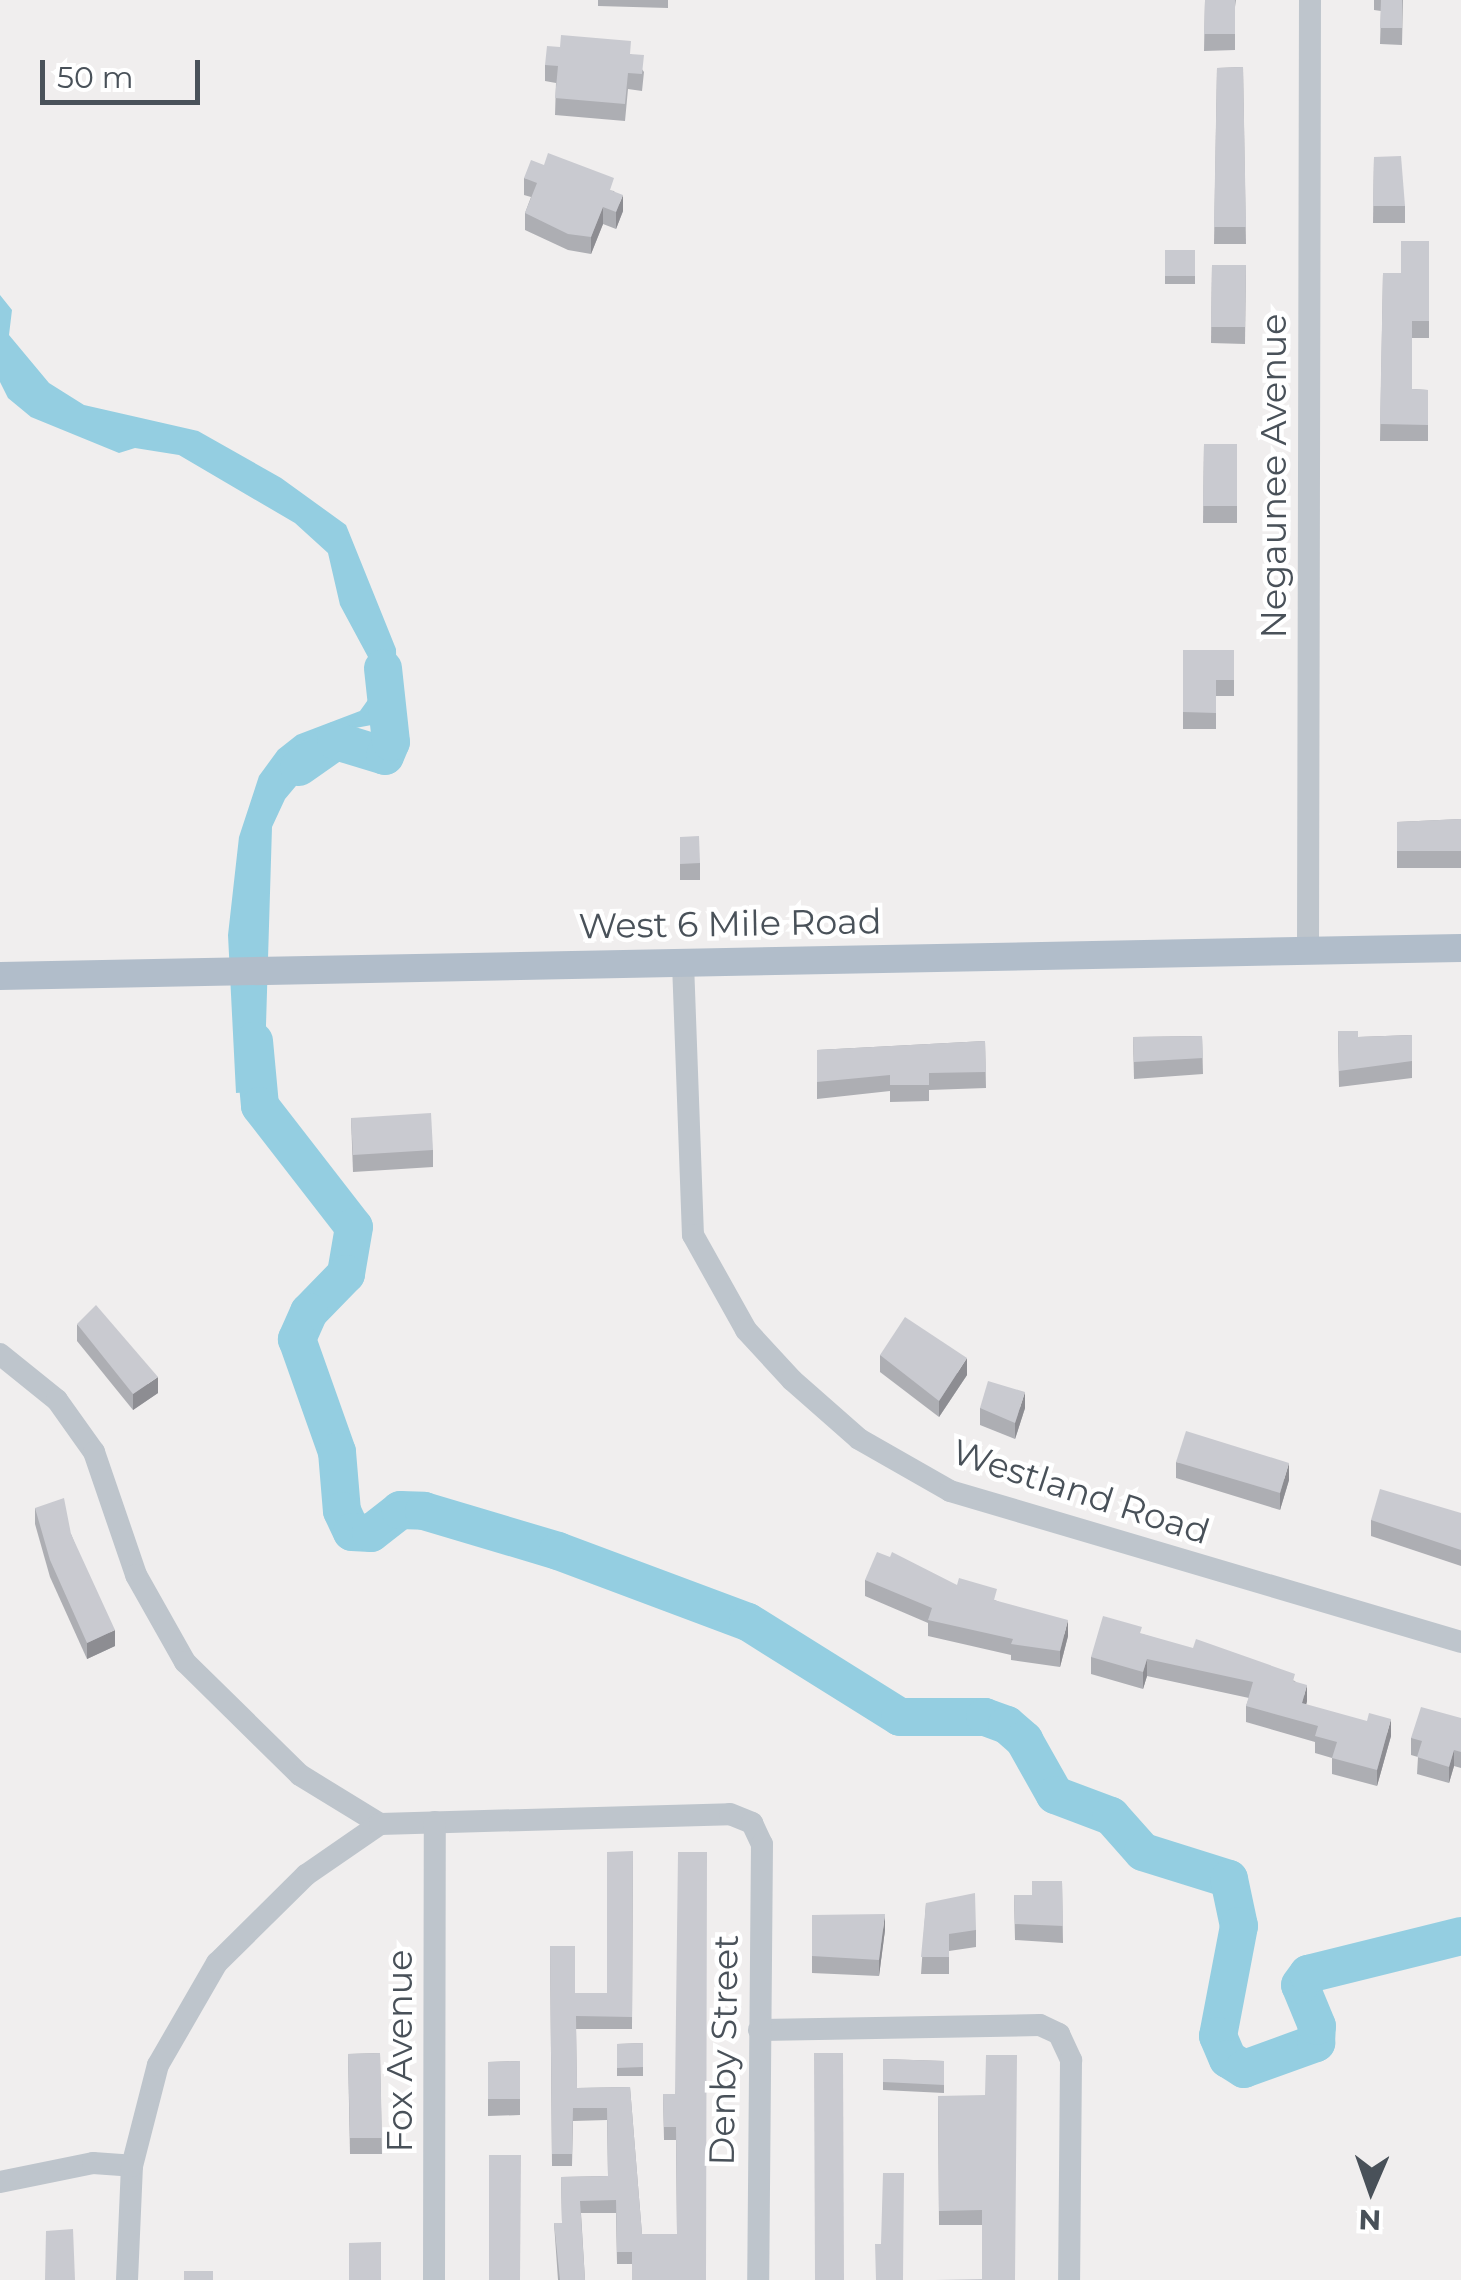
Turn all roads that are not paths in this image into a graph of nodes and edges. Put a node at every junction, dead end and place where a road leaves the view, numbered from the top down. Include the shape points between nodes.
1 (1310, 0) edge
2 (1461, 948) edge
3 (1308, 952) junction
4 (683, 963) junction
5 (0, 976) edge
6 (0, 1354) edge
7 (1461, 1642) edge
8 (435, 1822) junction
9 (380, 1824) junction
10 (759, 2030) junction
11 (132, 2166) junction
12 (0, 2182) edge
13 (127, 2280) edge
14 (434, 2280) edge
15 (758, 2280) edge
16 (1069, 2280) edge

1 - 3 street, Negaunee Avenue
2 - 3 main road, West 6 Mile Road
3 - 4 main road, West 6 Mile Road
4 - 5 main road, West 6 Mile Road
4 - 7 street, Westland Road via 693,1235 746,1330 859,1439 950,1491
6 - 9 street via 57,1400 94,1452 136,1575 186,1662 300,1774
8 - 9 street
8 - 10 street, Denby Street via 730,1814 752,1823 762,1844
8 - 14 street, Fox Avenue
9 - 11 street via 306,1875 217,1963 158,2065
10 - 15 street, Denby Street
10 - 16 street via 1040,2025 1059,2034 1070,2060
11 - 12 street via 92,2162
11 - 13 street

